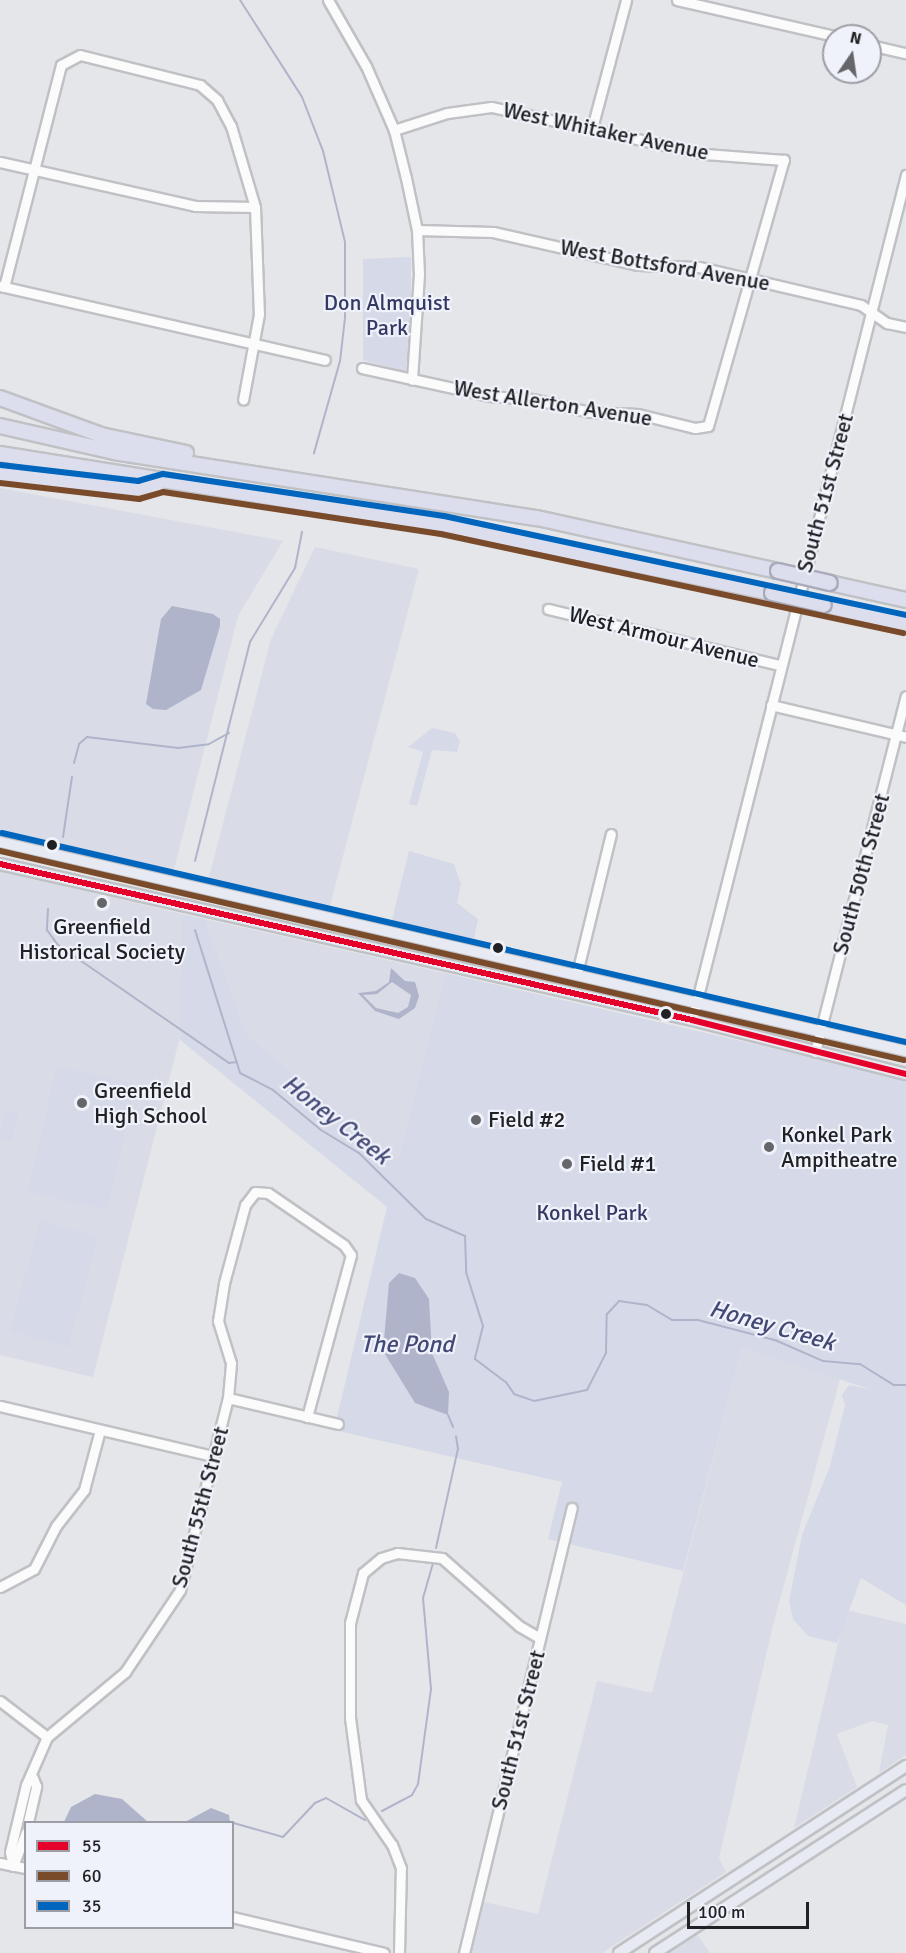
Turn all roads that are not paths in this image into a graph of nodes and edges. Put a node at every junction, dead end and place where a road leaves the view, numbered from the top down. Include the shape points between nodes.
1 (328, 0) edge
2 (626, 0) edge
3 (677, 0) edge
4 (822, 33) edge
5 (882, 48) edge
6 (906, 53) edge
7 (592, 128) junction
8 (394, 130) junction
9 (0, 162) edge
10 (34, 170) junction
11 (906, 175) edge
12 (255, 207) junction
13 (417, 230) junction
14 (753, 279) junction
15 (2, 286) edge
16 (872, 312) junction
17 (906, 327) edge
18 (256, 343) junction
19 (325, 360) dead end
20 (362, 368) dead end
21 (412, 380) junction
22 (0, 398) edge
23 (243, 399) dead end
24 (0, 426) edge
25 (0, 454) edge
26 (0, 474) edge
27 (300, 479) junction
28 (162, 483) junction
29 (906, 600) edge
30 (548, 609) dead end
31 (906, 624) edge
32 (780, 665) junction
33 (906, 696) edge
34 (771, 705) junction
35 (902, 736) edge
36 (611, 834) dead end
37 (0, 842) edge
38 (0, 864) edge
39 (577, 973) junction
40 (697, 1000) junction
41 (692, 1020) junction
42 (820, 1031) junction
43 (906, 1051) edge
44 (814, 1052) junction
45 (906, 1074) edge
46 (228, 1398) junction
47 (0, 1406) edge
48 (307, 1417) junction
49 (338, 1424) dead end
50 (100, 1430) junction
51 (213, 1456) junction
52 (572, 1508) dead end
53 (0, 1587) edge
54 (540, 1638) junction
55 (0, 1701) edge
56 (47, 1737) junction
57 (906, 1766) edge
58 (33, 1778) junction
59 (906, 1790) edge
60 (28, 1821) edge
61 (801, 1835) junction
62 (24, 1838) edge
63 (812, 1851) junction
64 (0, 1863) edge
65 (14, 1866) junction
66 (24, 1868) edge
67 (234, 1917) edge
68 (384, 1953) edge
69 (399, 1953) edge
70 (464, 1953) edge
71 (619, 1953) edge
72 (655, 1953) edge

1 - 8 street via 366,66
2 - 7 street
3 - 4 street
5 - 6 street
7 - 8 street, West Whitaker Avenue via 480,107
7 - 14 street, West Whitaker Avenue via 705,154 784,160
8 - 13 street
9 - 10 street
10 - 12 street via 195,206
10 - 12 street via 61,65 80,55 210,92 239,145
10 - 15 street
11 - 16 street, South 51st Street
12 - 18 street via 260,295
13 - 14 street, West Bottsford Avenue via 493,232 638,265 690,266
13 - 21 street via 418,303
14 - 16 street, West Bottsford Avenue via 861,305
14 - 21 street, West Allerton Avenue via 708,426 694,428 630,412 590,412
15 - 18 street
16 - 17 street, West Bottsford Avenue
16 - 32 street, South 51st Street
18 - 19 street
18 - 23 street
20 - 21 street, West Allerton Avenue
22 - 27 highway via 112,438 282,467
24 - 27 highway via 104,450
25 - 28 highway
26 - 28 highway via 139,490
27 - 29 highway, bridge via 537,519
28 - 31 highway, bridge via 443,525
30 - 32 street, West Armour Avenue
32 - 34 street, South 51st Street
33 - 35 street, South 50th Street
34 - 35 street
34 - 40 street, South 51st Street
35 - 42 street, South 50th Street
36 - 39 street
37 - 39 main road
38 - 41 main road
39 - 40 main road
40 - 41 street, South 51st Street
40 - 42 main road
41 - 44 main road
42 - 43 main road
42 - 44 street, South 50th Street
44 - 45 main road
46 - 48 street
46 - 48 street, South 55th Street via 231,1363 218,1321 224,1283 245,1204 255,1192 268,1193 344,1245 351,1255
46 - 51 street, South 55th Street
47 - 50 street
48 - 49 street
50 - 51 street
50 - 53 street via 87,1483 56,1526 34,1569
51 - 56 street, South 55th Street via 186,1574 169,1611 114,1684
52 - 54 street, South 51st Street
54 - 69 street via 519,1626 442,1558 397,1552 381,1557 363,1573 350,1623 350,1718 361,1800 388,1838 401,1868
54 - 70 street, South 51st Street
55 - 56 street
56 - 58 street
57 - 61 main road
58 - 60 street via 36,1786
58 - 65 street via 26,1785 10,1852
59 - 63 main road
61 - 63 main road
61 - 71 main road
62 - 65 street
63 - 72 main road
64 - 65 street
65 - 66 street
67 - 68 street

